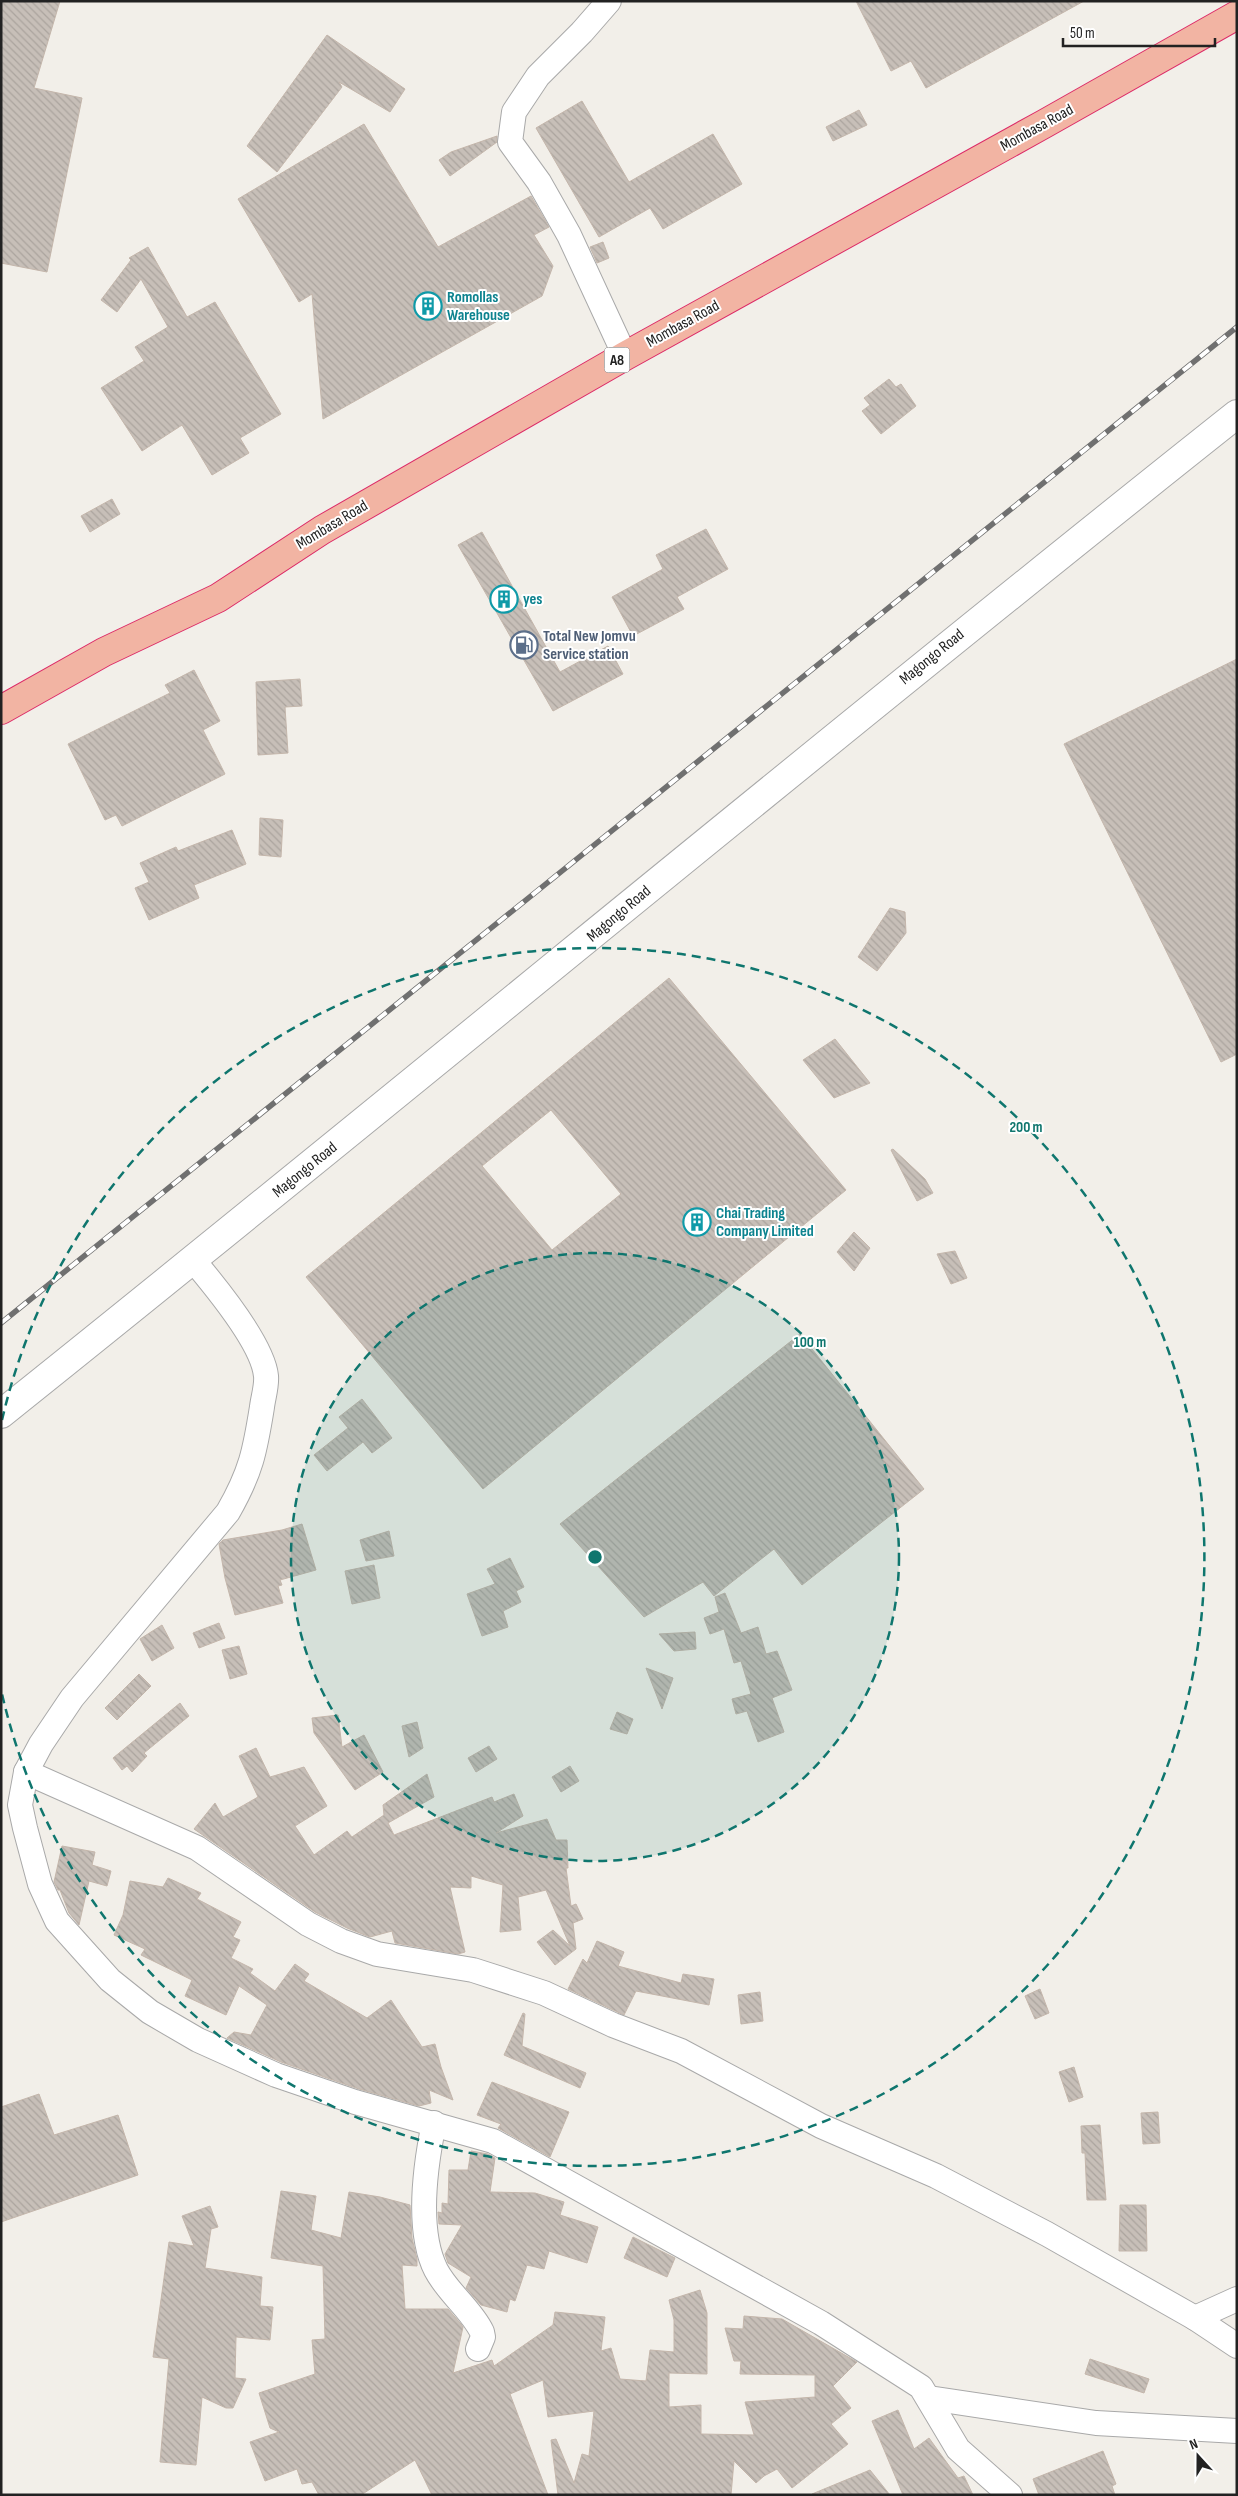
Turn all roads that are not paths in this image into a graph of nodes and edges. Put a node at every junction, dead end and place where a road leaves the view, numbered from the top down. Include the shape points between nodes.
1 (609, 1) edge
2 (1237, 15) edge
3 (625, 356) junction
4 (1237, 414) edge
5 (1, 710) edge
6 (193, 1260) junction
7 (1, 1414) edge
8 (26, 1772) junction
9 (434, 2123) junction
10 (1237, 2299) edge
11 (1194, 2318) junction
12 (1237, 2346) edge
13 (478, 2350) dead end
14 (929, 2398) junction
15 (1237, 2431) edge
16 (1010, 2495) edge

1 - 3 street via 538,76 514,112 510,142 539,182 569,235
2 - 3 highway, Mombasa Road / A8
3 - 5 highway, Mombasa Road / A8 via 322,530 218,598 104,652
4 - 6 street, Magongo Road via 785,776 552,970
6 - 7 street, Magongo Road
6 - 8 street via 249,1335 260,1356 266,1377 254,1456 244,1485 228,1512 72,1698 40,1744
8 - 9 street via 20,1805 40,1884 57,1921 110,1980 150,2012 190,2035 276,2075 355,2102
8 - 11 street via 197,1848 308,1924 341,1941 376,1954 473,1970 535,1990 681,2051 821,2126 944,2180
9 - 13 street via 429,2149 424,2234 436,2270 482,2332
9 - 14 street via 479,2136 526,2158 821,2323 921,2387
10 - 11 street
11 - 12 street
14 - 15 street via 1096,2423
14 - 16 street via 958,2449

